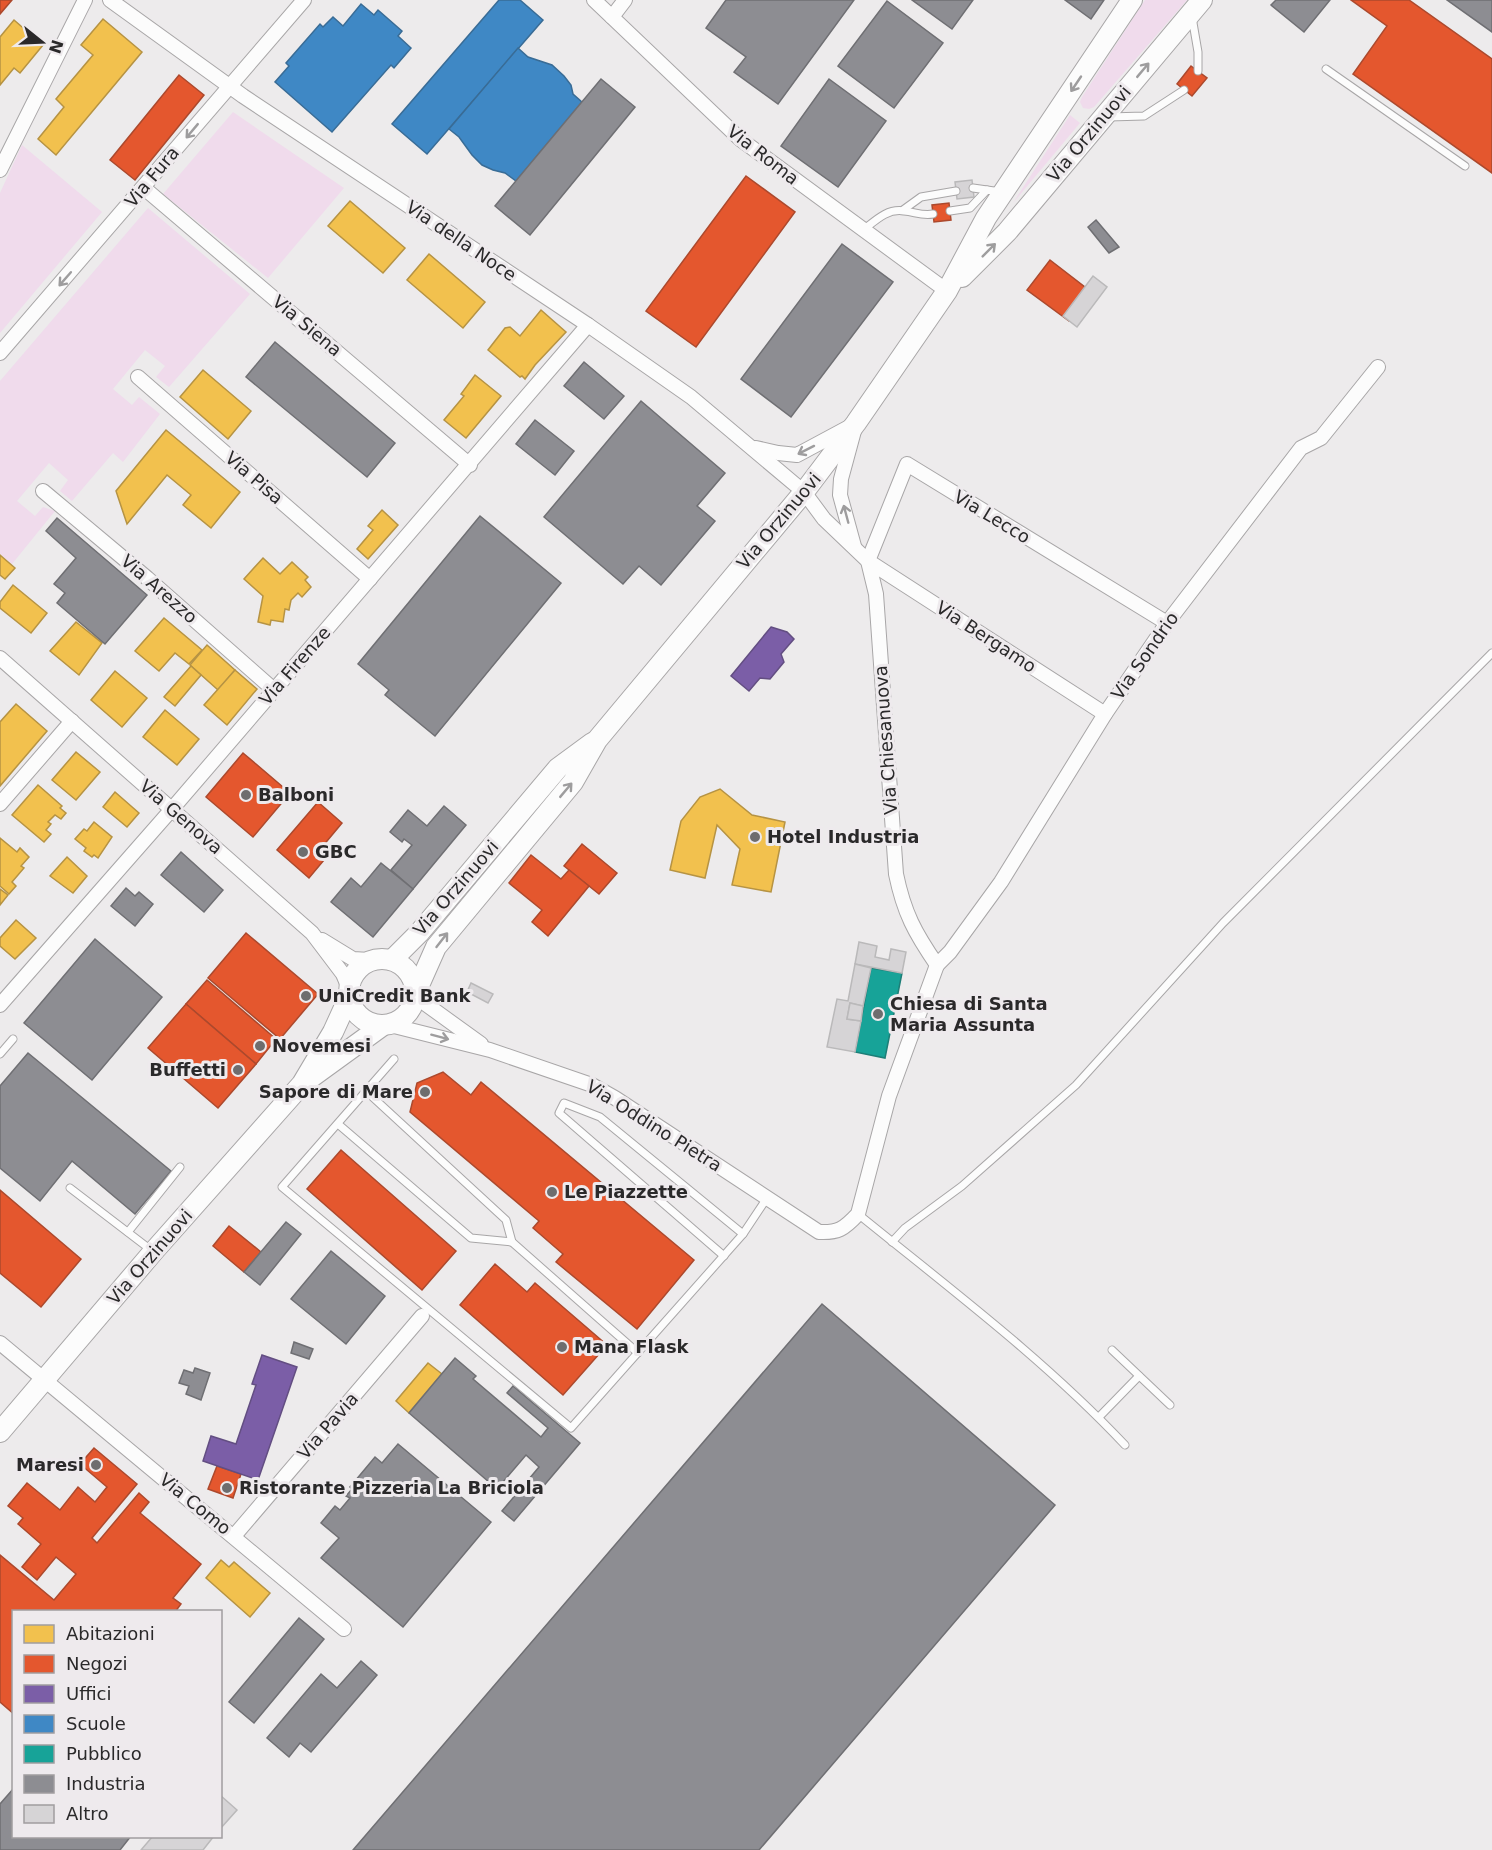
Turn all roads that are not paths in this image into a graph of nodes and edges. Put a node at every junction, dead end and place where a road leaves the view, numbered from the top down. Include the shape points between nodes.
1 (85, 0) edge
2 (110, 0) edge
3 (304, 0) edge
4 (594, 0) edge
5 (625, 0) edge
6 (1132, 0) edge
7 (1197, 7) edge
8 (612, 17) junction
9 (1326, 69) dead end
10 (1198, 71) dead end
11 (230, 86) junction
12 (1184, 90) dead end
13 (1103, 117) junction
14 (1465, 166) dead end
15 (0, 170) edge
16 (144, 188) junction
17 (973, 188) dead end
18 (956, 191) dead end
19 (995, 191) junction
20 (903, 210) junction
21 (950, 211) dead end
22 (933, 214) dead end
23 (862, 231) junction
24 (947, 291) junction
25 (588, 326) junction
26 (0, 353) edge
27 (1377, 367) dead end
28 (138, 377) dead end
29 (856, 423) junction
30 (752, 447) junction
31 (470, 465) junction
32 (43, 491) dead end
33 (804, 492) junction
34 (855, 548) junction
35 (868, 561) junction
36 (370, 579) junction
37 (1167, 623) junction
38 (1492, 652) edge
39 (0, 658) edge
40 (274, 690) junction
41 (1105, 714) junction
42 (72, 721) junction
43 (597, 740) junction
44 (0, 804) edge
45 (172, 809) junction
46 (312, 933) junction
47 (370, 960) junction
48 (392, 960) junction
49 (937, 965) junction
50 (349, 993) junction
51 (416, 995) junction
52 (0, 1005) edge
53 (386, 1025) junction
54 (13, 1039) dead end
55 (490, 1050) junction
56 (0, 1054) edge
57 (394, 1059) dead end
58 (302, 1084) junction
59 (366, 1091) junction
60 (338, 1124) junction
61 (180, 1167) dead end
62 (70, 1188) dead end
63 (767, 1198) junction
64 (858, 1214) junction
65 (128, 1232) junction
66 (743, 1234) junction
67 (512, 1242) junction
68 (892, 1242) junction
69 (153, 1252) junction
70 (724, 1256) junction
71 (422, 1316) dead end
72 (0, 1343) edge
73 (1112, 1350) dead end
74 (638, 1353) junction
75 (1139, 1376) junction
76 (45, 1381) junction
77 (1170, 1405) dead end
78 (1099, 1418) junction
79 (0, 1432) edge
80 (1125, 1445) dead end
81 (234, 1536) junction
82 (344, 1629) dead end

1 - 15 street
2 - 11 street, Via della Noce
3 - 11 street, Via Fura
4 - 8 street, Via Roma
5 - 8 street
6 -> 19 main road, Via Orzinuovi
7 - 10 lane
13 -> 7 main road, Via Orzinuovi
8 - 23 street, Via Roma via 740,139
9 - 14 lane
11 -> 16 street, Via Fura
11 - 25 street, Via della Noce
12 - 13 lane via 1144,116
24 -> 13 main road, Via Orzinuovi via 1007,232
16 -> 26 street, Via Fura
16 - 31 street, Via Siena
17 - 19 lane
18 - 20 lane via 921,197
19 - 21 lane via 970,208
19 - 24 main road, Via Orzinuovi via 986,218
20 - 22 lane
20 - 23 lane via 886,213
23 - 24 street, Via Roma
24 - 29 main road, Via Orzinuovi
25 - 30 street, Via della Noce via 691,397
25 - 31 street, Via Firenze
27 - 37 street, Via Sondrio via 1321,438 1301,448
28 - 36 street, Via Pisa
29 -> 30 street via 797,455
29 - 33 main road, Via Orzinuovi
34 -> 29 street via 840,495
30 - 33 street, Via della Noce
31 - 36 street, Via Firenze
32 - 40 street, Via Arezzo
33 - 34 street via 824,519
33 - 43 main road, Via Orzinuovi
34 - 35 street
35 - 37 street, Via Lecco via 906,464
35 - 41 street, Via Bergamo
35 - 49 street, Via Chiesanuova via 876,594 896,874 902,904 917,937
36 - 40 street, Via Firenze
37 - 41 street, Via Sondrio
38 - 68 lane via 1223,923 1077,1085
39 - 42 street, Via Genova
40 - 45 street, Via Firenze
41 - 49 street, Via Sondrio via 1001,882
42 - 44 street
42 - 45 street, Via Genova
43 - 48 main road, Via Orzinuovi via 558,768
51 -> 43 main road, Via Orzinuovi via 436,946 573,782
45 - 46 street, Via Genova
45 - 52 street, Via Firenze
46 - 47 street via 353,959
46 - 50 street, Via Genova via 343,974
47 - 48 main road
47 - 50 main road, Via Orzinuovi via 354,974
48 - 51 main road via 412,975
49 - 64 street via 888,1096
50 - 53 main road via 353,1010 362,1019
50 - 58 main road, Via Orzinuovi via 333,1032
51 - 53 main road, Via Orzinuovi via 408,1014
51 - 55 street
53 -> 55 street, Via Oddino Pietra
53 - 58 main road, Via Orzinuovi
54 - 56 lane
55 - 63 street, Via Oddino Pietra via 592,1085
57 - 59 lane
58 - 69 main road, Via Orzinuovi
59 - 60 lane
59 - 67 lane via 506,1220
60 - 67 lane via 471,1238
60 - 74 lane via 282,1187 571,1428
61 - 65 lane
62 - 65 lane
63 - 64 street, Via Oddino Pietra via 819,1232 836,1233
63 - 66 lane
64 - 68 lane
65 - 69 lane
66 - 70 lane
66 - 70 lane via 600,1117 564,1103 559,1113
67 - 74 lane
68 - 78 lane via 1009,1337
69 - 76 main road, Via Orzinuovi
70 - 74 lane
71 - 81 street, Via Pavia
72 - 76 street, Via Como
73 - 75 lane
75 - 77 lane
75 - 78 lane
76 - 79 main road, Via Orzinuovi
76 - 81 street, Via Como
78 - 80 lane
81 - 82 street, Via Como

